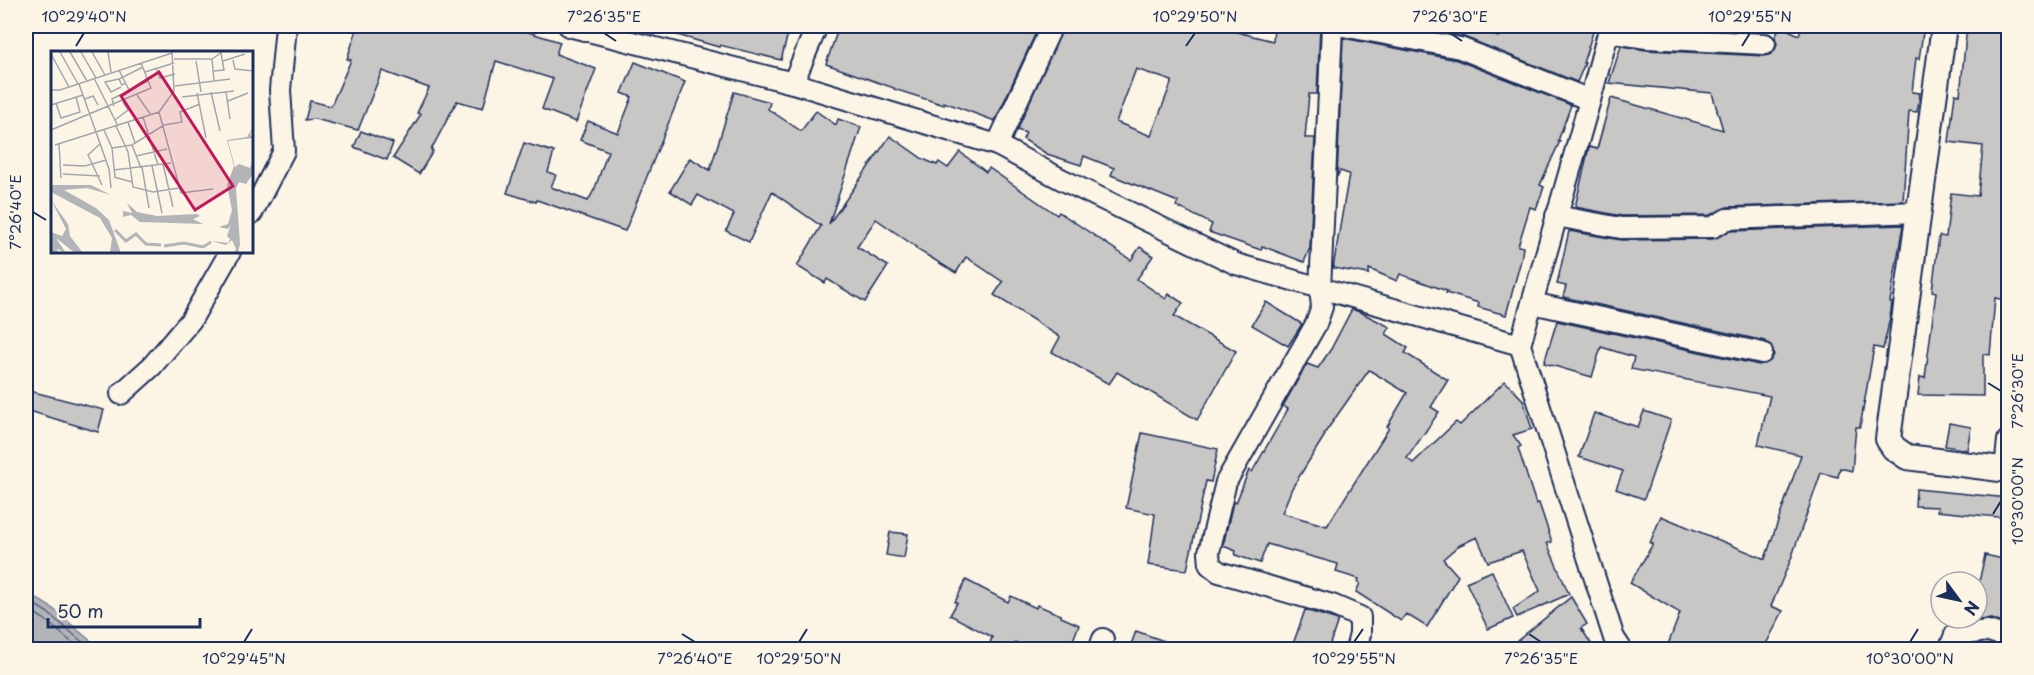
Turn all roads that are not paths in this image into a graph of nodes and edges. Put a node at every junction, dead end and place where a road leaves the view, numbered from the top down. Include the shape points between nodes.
1 (286, 26) edge
2 (569, 26) edge
3 (817, 26) edge
4 (1052, 26) edge
5 (1332, 26) edge
6 (1343, 26) edge
7 (1944, 26) edge
8 (1609, 29) edge
9 (1765, 44) dead end
10 (793, 83) junction
11 (1590, 100) junction
12 (997, 145) junction
13 (254, 209) edge
14 (1919, 212) junction
15 (1556, 216) junction
16 (229, 254) edge
17 (1320, 288) junction
18 (1532, 303) junction
19 (1520, 345) junction
20 (1762, 353) dead end
21 (121, 394) dead end
22 (2008, 440) edge
23 (2007, 470) edge
24 (2008, 636) edge
25 (1356, 650) edge
26 (1622, 650) edge
27 (1948, 650) edge

1 - 13 street via 280,90 284,151
2 - 10 street
3 - 10 street
4 - 12 street
5 - 17 street
6 - 11 street via 1461,48
7 - 14 street
8 - 9 street via 1676,40
8 - 11 street
10 - 12 street
11 - 15 street
12 - 17 street via 1236,264
14 - 15 street via 1727,219 1713,227 1648,228 1621,228
14 - 23 street via 1888,439 1907,457
15 - 18 street
16 - 21 street via 191,320 152,366
17 - 19 street
17 - 25 street via 1322,307 1316,324 1226,482 1209,552 1210,565 1219,572 1360,617
18 - 19 street
18 - 20 street
19 - 26 street via 1614,638
22 - 23 street
24 - 27 street via 1988,631 1956,635

